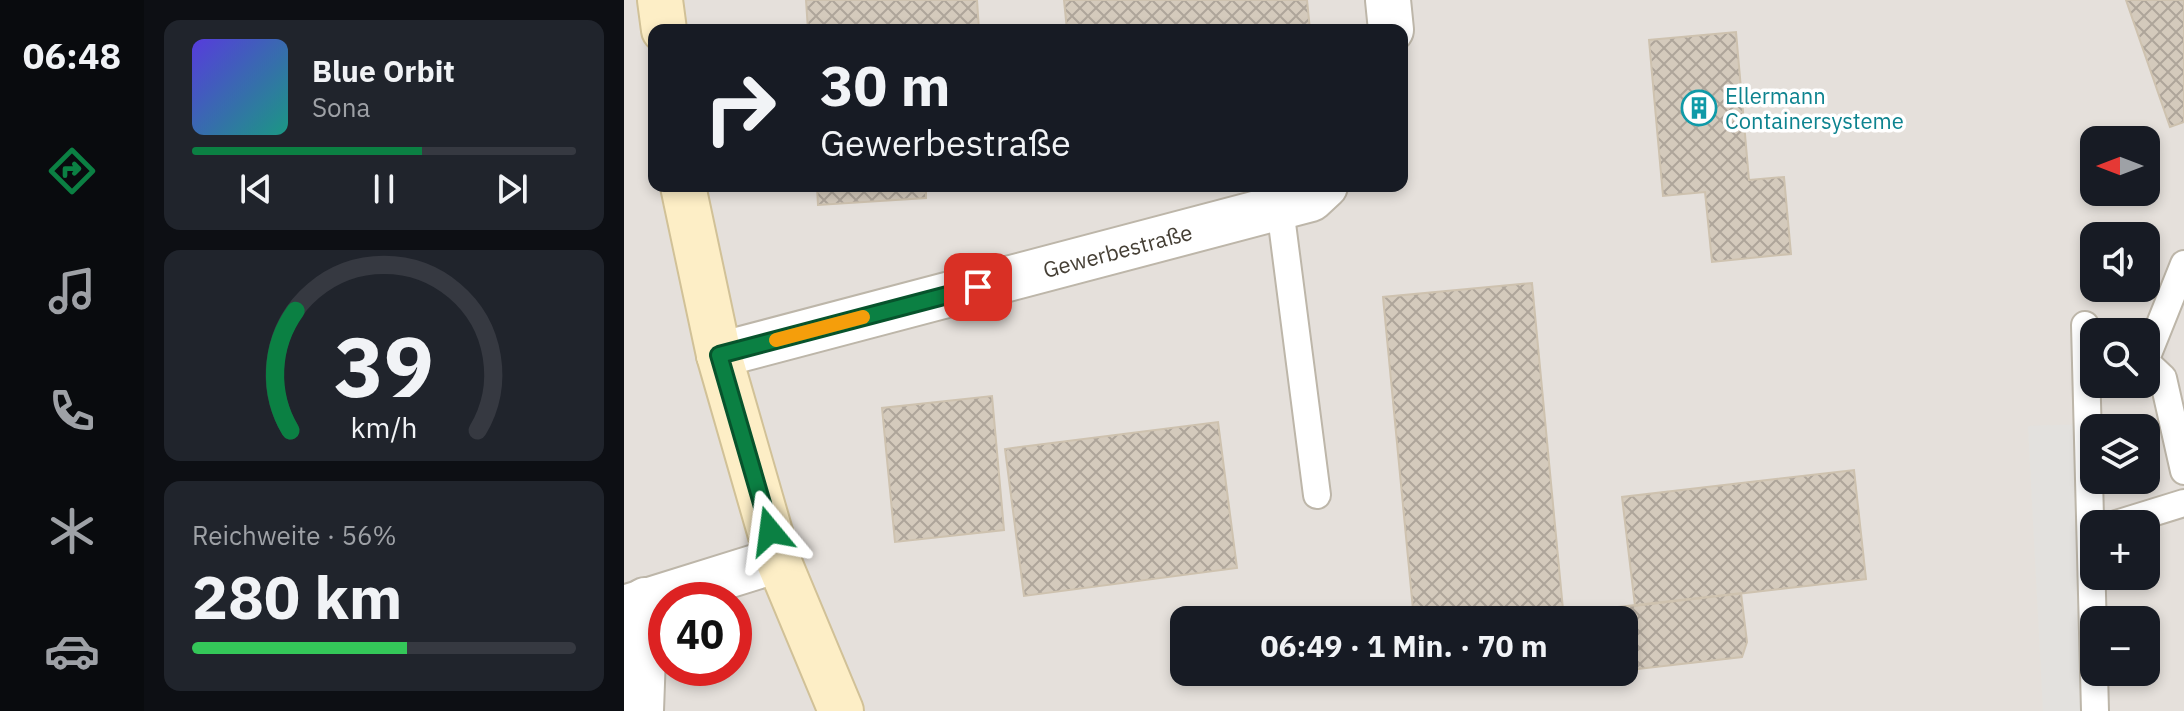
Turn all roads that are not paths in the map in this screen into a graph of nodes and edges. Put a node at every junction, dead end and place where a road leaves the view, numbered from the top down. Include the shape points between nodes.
1 (660, 0) edge
2 (1388, 0) edge
3 (663, 24) edge
4 (1390, 24) edge
5 (684, 192) edge
6 (1319, 192) edge
7 (1280, 208) junction
8 (2184, 264) edge
9 (2160, 325) edge
10 (719, 355) junction
11 (2160, 375) edge
12 (2090, 398) edge
13 (2184, 471) edge
14 (1317, 495) dead end
15 (2184, 503) edge
16 (2092, 510) edge
17 (2160, 510) edge
18 (778, 560) junction
19 (634, 604) edge
20 (2094, 686) edge
21 (641, 711) edge
22 (841, 711) edge
23 (2095, 711) edge

1 - 3 street
2 - 4 street
5 - 10 street
6 - 7 street, Gewerbestraße
7 - 10 street, Gewerbestraße
7 - 14 lane
8 - 9 lane
10 - 18 street
11 - 13 lane
12 - 16 lane
15 - 17 lane
18 - 19 street
18 - 22 street
19 - 21 street
20 - 23 lane

